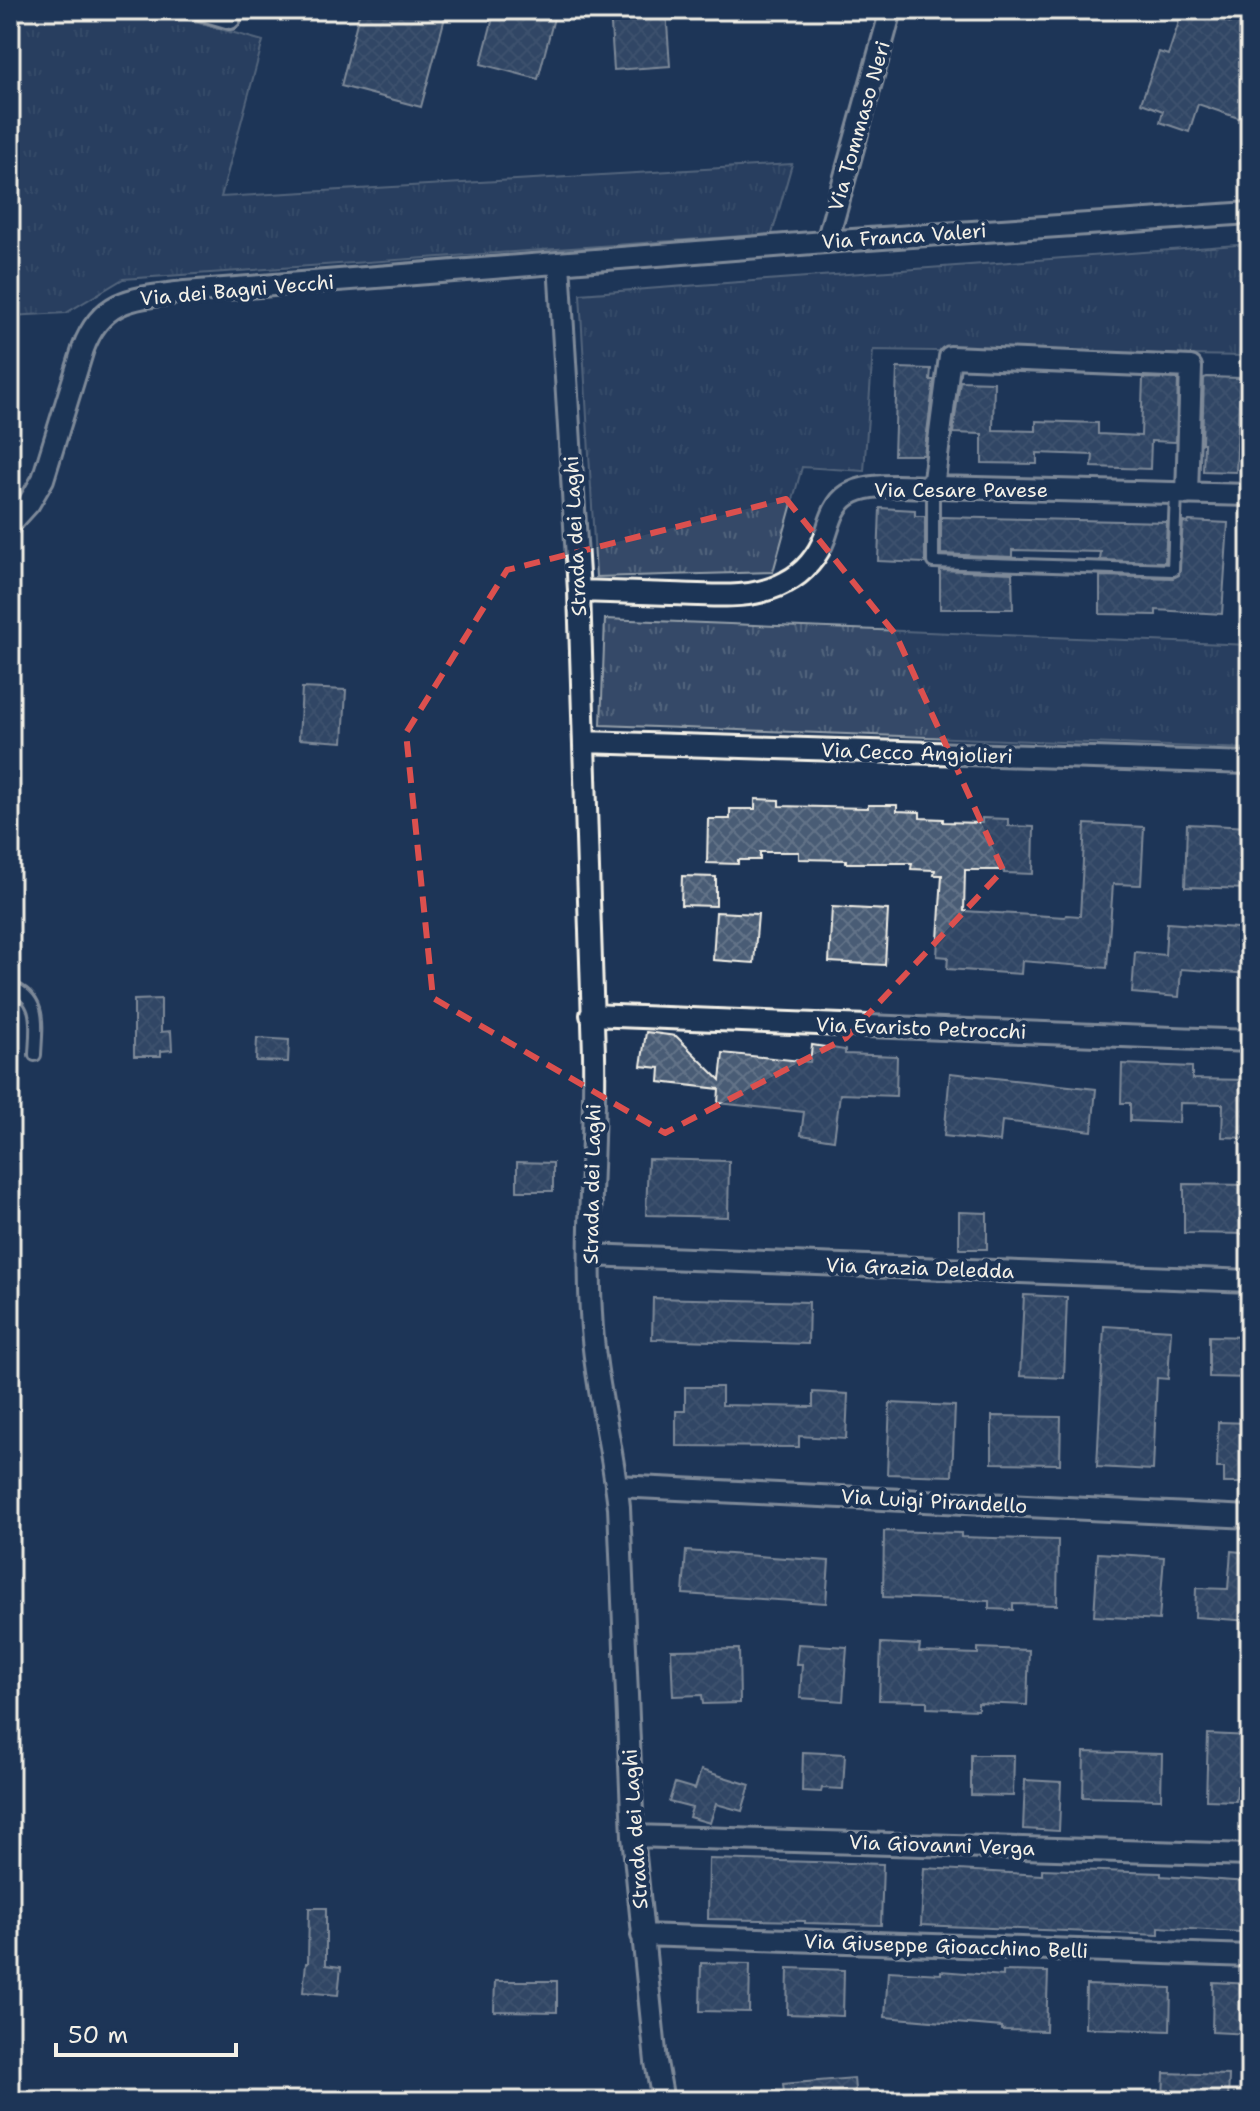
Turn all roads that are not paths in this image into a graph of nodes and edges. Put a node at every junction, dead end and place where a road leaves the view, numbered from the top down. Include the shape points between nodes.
1 (203, 10) edge
2 (891, 10) edge
3 (230, 18) dead end
4 (1250, 213) edge
5 (827, 242) junction
6 (559, 263) junction
7 (933, 487) junction
8 (1182, 493) junction
9 (1250, 495) edge
10 (11, 522) edge
11 (579, 591) junction
12 (584, 742) junction
13 (1250, 763) edge
14 (10, 987) edge
15 (591, 1015) junction
16 (1250, 1041) edge
17 (35, 1055) dead end
18 (590, 1255) junction
19 (1250, 1281) edge
20 (617, 1486) junction
21 (1250, 1517) edge
22 (633, 1836) junction
23 (1250, 1855) edge
24 (642, 1935) junction
25 (1250, 1956) edge
26 (663, 2101) edge

1 - 3 street
2 - 5 street, Via Tommaso Neri
4 - 5 street, Via Franca Valeri
5 - 6 street, Via Franca Valeri
6 - 10 street, Via dei Bagni Vecchi via 185,292 120,303 91,329 43,479
6 - 11 street, Strada dei Laghi
7 - 8 street, Via Cesare Pavese
7 - 8 lane via 933,562 1173,570
7 - 8 street via 950,357 1191,367
7 - 11 street, Via Cesare Pavese via 870,488 848,495 806,568 768,589 719,595
8 - 9 street, Via Cesare Pavese
11 - 12 street, Strada dei Laghi
12 - 13 street, Via Cecco Angiolieri
12 - 15 street, Strada dei Laghi
14 - 17 lane via 32,1004
15 - 16 street, Via Evaristo Petrocchi
15 - 18 street, Strada dei Laghi via 595,1125
18 - 19 street, Via Grazia Deledda
18 - 20 street, Strada dei Laghi via 594,1356
20 - 21 street, Via Luigi Pirandello
20 - 22 street, Strada dei Laghi
22 - 23 street, Via Giovanni Verga
22 - 24 street, Strada dei Laghi
24 - 25 street, Via Giuseppe Gioacchino Belli
24 - 26 street, Strada dei Laghi

